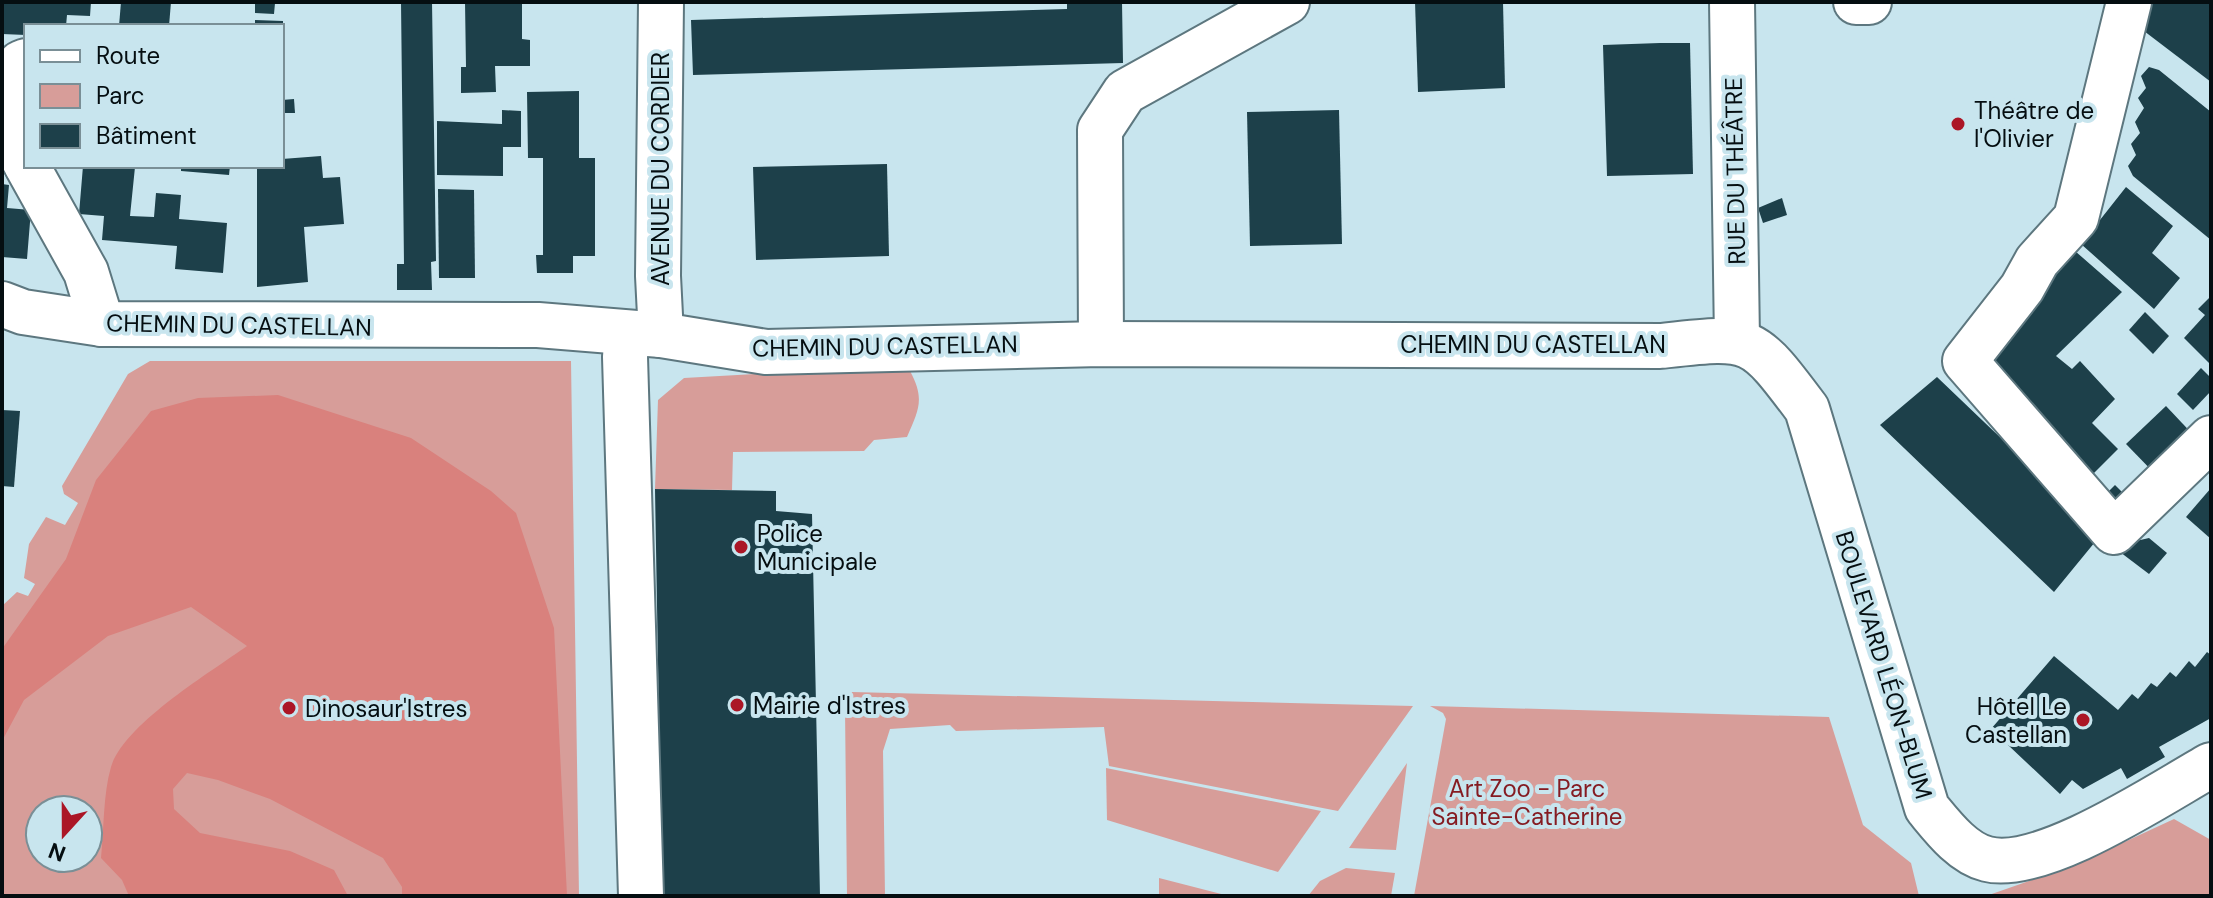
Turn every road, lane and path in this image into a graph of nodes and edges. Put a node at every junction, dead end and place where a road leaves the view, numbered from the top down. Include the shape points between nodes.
1 (661, 2) edge
2 (1287, 2) edge
3 (1732, 2) edge
4 (1856, 2) edge
5 (1869, 2) edge
6 (2129, 2) edge
7 (24, 62) edge
8 (24, 160) edge
9 (29, 168) edge
10 (2, 304) edge
11 (102, 324) junction
12 (644, 335) junction
13 (1101, 344) junction
14 (1752, 349) junction
15 (2211, 438) edge
16 (2211, 765) edge
17 (641, 896) edge

1 - 12 street, AVENUE DU CORDIER via 658,276
2 - 13 street via 1125,92 1100,130
3 - 14 street, RUE DU THÉÂTRE
4 - 5 street
6 - 15 street via 2076,218 2037,261 1965,361 2114,532
7 - 8 street via 10,135
9 - 11 street via 86,272
10 - 11 street, CHEMIN DU CASTELLAN
11 - 12 street, CHEMIN DU CASTELLAN via 538,325
12 - 13 street, CHEMIN DU CASTELLAN via 766,352
12 - 17 street, AVENUE DU CORDIER via 625,357
13 - 14 street, CHEMIN DU CASTELLAN
14 - 16 street, BOULEVARD LÉON-BLUM via 1807,409 1927,808 1958,843 1986,859 2023,860 2059,848

